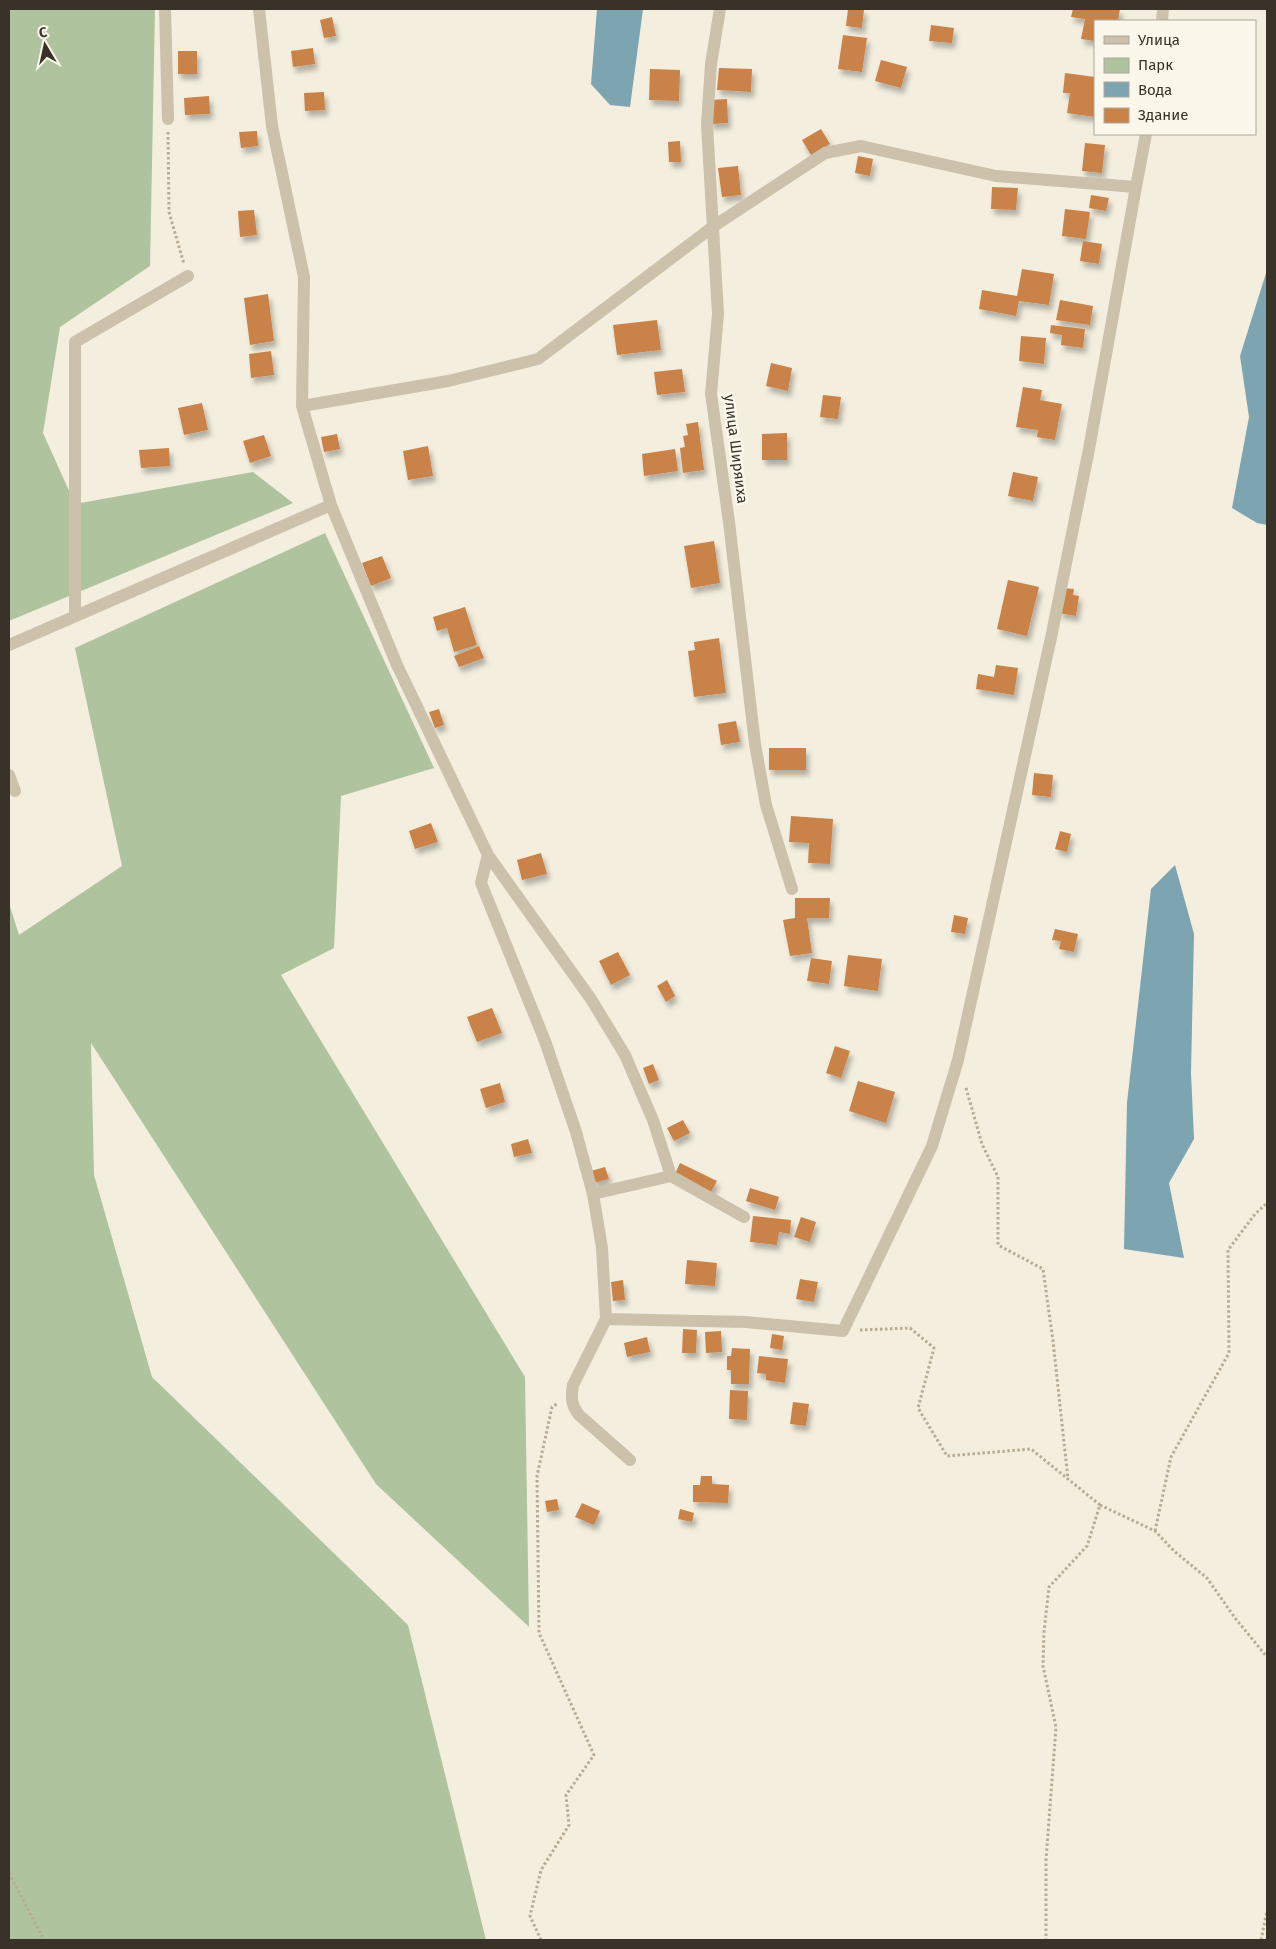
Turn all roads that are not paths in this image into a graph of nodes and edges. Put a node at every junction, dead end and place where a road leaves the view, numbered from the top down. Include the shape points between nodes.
1 (165, 9) edge
2 (259, 9) edge
3 (720, 9) edge
4 (168, 119) road end
5 (1146, 135) edge
6 (1136, 187) junction
7 (714, 226) junction
8 (188, 276) road end
9 (302, 406) junction
10 (331, 505) junction
11 (75, 616) junction
12 (9, 644) edge
13 (9, 775) edge
14 (15, 792) dead end
15 (488, 855) junction
16 (792, 889) dead end
17 (670, 1176) junction
18 (592, 1194) junction
19 (744, 1217) dead end
20 (606, 1319) junction
21 (630, 1460) dead end

1 - 4 street
2 - 9 street via 272,126 304,276
3 - 7 street, улица Ширяиха via 711,64 707,125
5 - 6 street
6 - 7 street via 996,176 861,146 825,153
6 - 20 street via 1054,623 958,1060 932,1146 843,1331 746,1322
7 - 9 street via 538,359 448,381
7 - 16 street, улица Ширяиха via 718,314 711,394 754,744 766,805
8 - 11 street via 75,342
9 - 10 street
10 - 11 street
10 - 15 street via 397,665
11 - 12 street
13 - 14 street
15 - 17 street via 591,999 626,1055 654,1120
15 - 18 street via 481,883 545,1041 576,1132
17 - 18 street
17 - 19 street
18 - 20 street via 602,1248
20 - 21 street via 573,1385 572,1407

